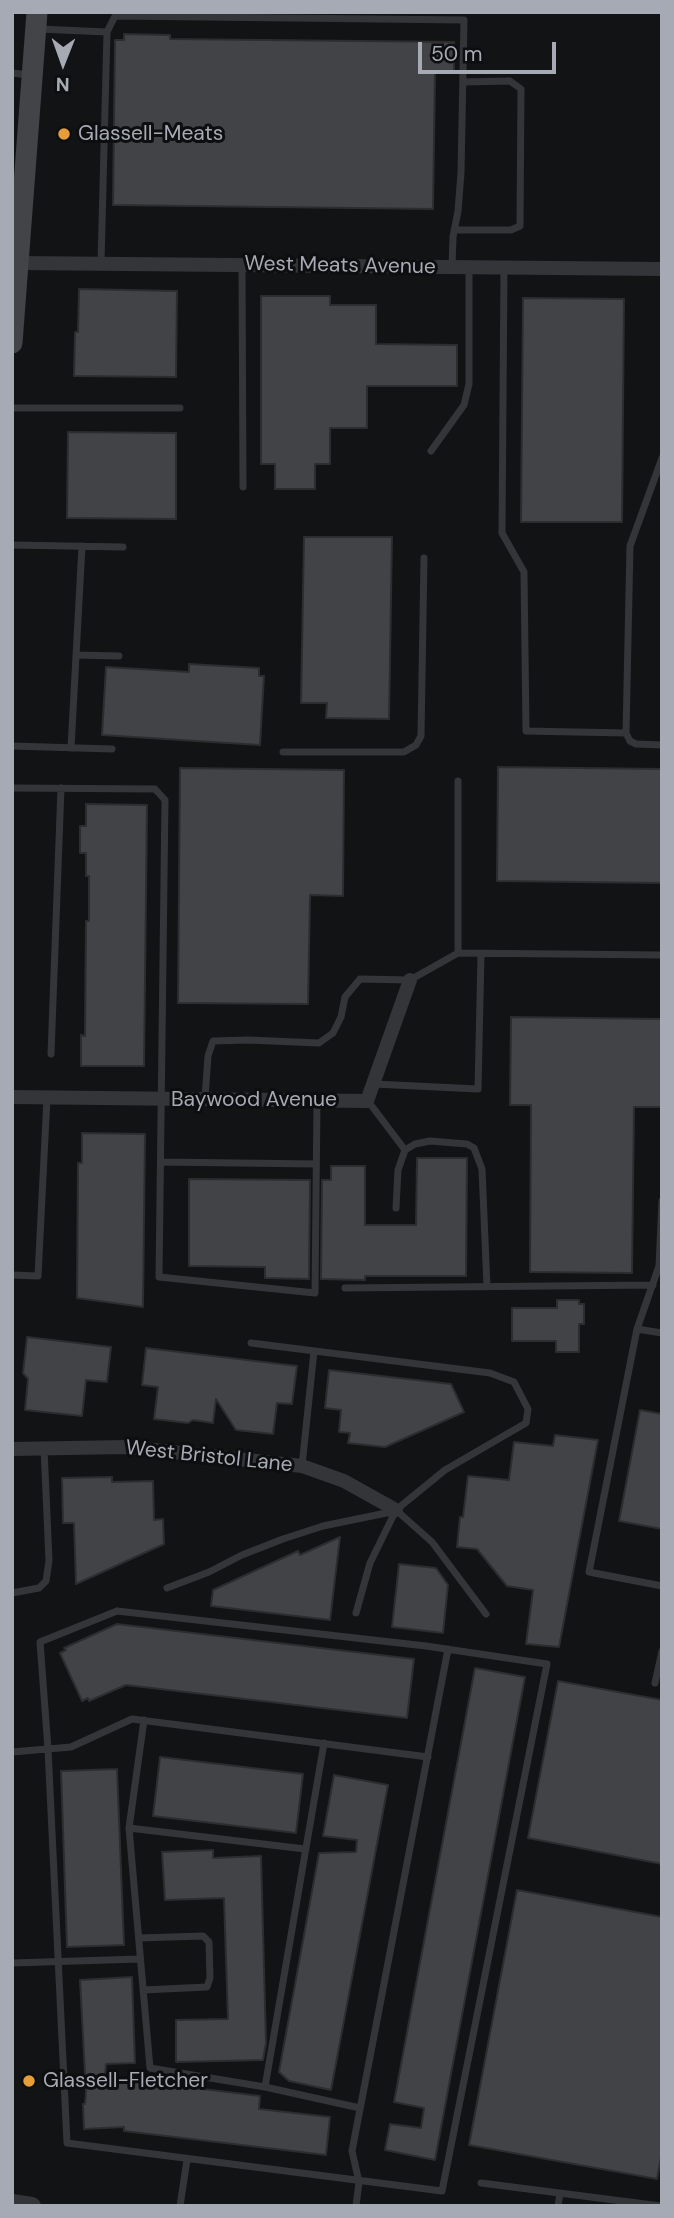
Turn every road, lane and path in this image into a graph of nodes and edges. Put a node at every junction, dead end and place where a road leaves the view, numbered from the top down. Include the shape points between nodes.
1 (36, 20) edge
2 (107, 32) junction
3 (22, 74) edge
4 (463, 82) junction
5 (454, 230) junction
6 (15, 263) edge
7 (101, 264) junction
8 (242, 265) junction
9 (452, 267) junction
10 (469, 267) junction
11 (504, 268) junction
12 (662, 270) edge
13 (12, 343) edge
14 (12, 408) edge
15 (180, 408) dead end
16 (431, 451) dead end
17 (662, 458) edge
18 (243, 487) dead end
19 (12, 545) edge
20 (82, 546) junction
21 (123, 547) dead end
22 (424, 558) dead end
23 (76, 655) junction
24 (119, 656) dead end
25 (626, 733) junction
26 (662, 745) edge
27 (12, 746) edge
28 (71, 748) junction
29 (112, 749) dead end
30 (283, 752) dead end
31 (458, 780) dead end
32 (12, 788) edge
33 (61, 788) junction
34 (458, 953) junction
35 (481, 954) junction
36 (662, 955) edge
37 (410, 980) junction
38 (51, 1054) dead end
39 (373, 1084) junction
40 (12, 1097) edge
41 (47, 1098) junction
42 (162, 1099) junction
43 (205, 1099) junction
44 (317, 1100) junction
45 (367, 1101) junction
46 (405, 1150) junction
47 (161, 1162) junction
48 (316, 1164) junction
49 (662, 1201) edge
50 (396, 1208) dead end
51 (12, 1275) edge
52 (653, 1285) junction
53 (487, 1287) junction
54 (345, 1289) dead end
55 (637, 1329) junction
56 (662, 1333) edge
57 (251, 1343) dead end
58 (314, 1351) junction
59 (44, 1448) junction
60 (12, 1449) edge
61 (302, 1466) junction
62 (396, 1510) junction
63 (662, 1586) edge
64 (167, 1588) dead end
65 (12, 1593) edge
66 (356, 1613) dead end
67 (486, 1614) dead end
68 (448, 1649) junction
69 (662, 1651) edge
70 (655, 1683) dead end
71 (144, 1720) junction
72 (324, 1743) junction
73 (48, 1749) junction
74 (12, 1752) edge
75 (428, 1756) junction
76 (129, 1828) junction
77 (305, 1849) junction
78 (139, 1938) junction
79 (140, 1959) junction
80 (59, 1962) junction
81 (12, 1963) edge
82 (143, 1990) junction
83 (265, 2087) junction
84 (360, 2108) junction
85 (187, 2160) junction
86 (359, 2182) junction
87 (481, 2183) dead end
88 (560, 2193) junction
89 (12, 2203) edge
90 (32, 2206) edge
91 (180, 2206) edge
92 (356, 2206) edge
93 (558, 2206) edge
94 (661, 2206) edge

1 - 2 lane
1 - 3 main road
2 - 4 lane via 115,16 464,20
2 - 7 lane
3 - 6 main road
4 - 5 lane via 461,173
4 - 5 lane via 510,81 521,89 520,226
5 - 9 lane
6 - 7 street, West Meats Avenue
6 - 13 main road
7 - 8 street, West Meats Avenue
8 - 9 street, West Meats Avenue
8 - 18 lane
9 - 10 street, West Meats Avenue
10 - 11 street, West Meats Avenue
10 - 16 lane via 469,384 464,405
11 - 12 street, West Meats Avenue
11 - 25 lane via 502,533 524,572 526,731
14 - 15 lane
17 - 25 lane via 630,546
19 - 20 lane
20 - 21 lane
20 - 23 lane
22 - 30 lane via 421,736 416,745 404,752
23 - 24 lane
23 - 28 lane
25 - 26 lane via 636,744
27 - 28 lane
28 - 29 lane
31 - 34 lane
32 - 33 lane
33 - 38 lane
33 - 42 lane via 155,789 164,800
34 - 35 lane
34 - 37 lane
35 - 36 lane
35 - 39 lane via 478,1089
37 - 39 street, Baywood Avenue
37 - 43 lane via 360,979 345,997 333,1034 319,1043 213,1041
39 - 45 street, Baywood Avenue
40 - 41 street, Baywood Avenue
41 - 42 street, Baywood Avenue
41 - 51 lane via 38,1276
42 - 43 street, Baywood Avenue
42 - 47 lane
43 - 44 street, Baywood Avenue
44 - 45 street, Baywood Avenue
44 - 48 lane
45 - 46 lane
46 - 50 lane via 398,1170
46 - 53 lane via 430,1141 474,1148 482,1169
47 - 48 lane
47 - 48 lane via 159,1277 315,1293
49 - 52 lane via 659,1266
52 - 53 lane
52 - 55 lane
53 - 54 lane
55 - 56 lane
55 - 63 lane via 589,1572
57 - 58 lane
58 - 61 lane
58 - 62 lane via 490,1373 514,1382 527,1409 526,1423 444,1470
59 - 60 street, West Bristol Lane
59 - 61 street, West Bristol Lane via 126,1447
59 - 65 lane via 46,1581 39,1588
61 - 62 street, West Bristol Lane via 344,1481
62 - 64 lane via 323,1526
62 - 66 lane via 370,1563
62 - 67 lane via 432,1542
68 - 73 lane via 117,1611 40,1642
68 - 75 lane
68 - 86 lane via 547,1664 442,2191
69 - 70 lane
71 - 72 lane
71 - 73 lane via 132,1719 71,1747
71 - 76 lane
72 - 75 lane
72 - 77 lane
73 - 74 lane
73 - 80 lane
75 - 84 lane
76 - 77 lane
76 - 78 lane
77 - 83 lane
78 - 79 lane
78 - 82 lane via 202,1936 209,1942 207,1987
79 - 80 lane
79 - 82 lane
80 - 81 lane
80 - 85 lane via 67,2143
82 - 83 lane via 150,2068
83 - 84 lane
84 - 86 lane via 352,2151
85 - 86 lane
85 - 91 lane
86 - 92 lane
87 - 88 lane
88 - 93 lane
88 - 94 lane
89 - 90 street

